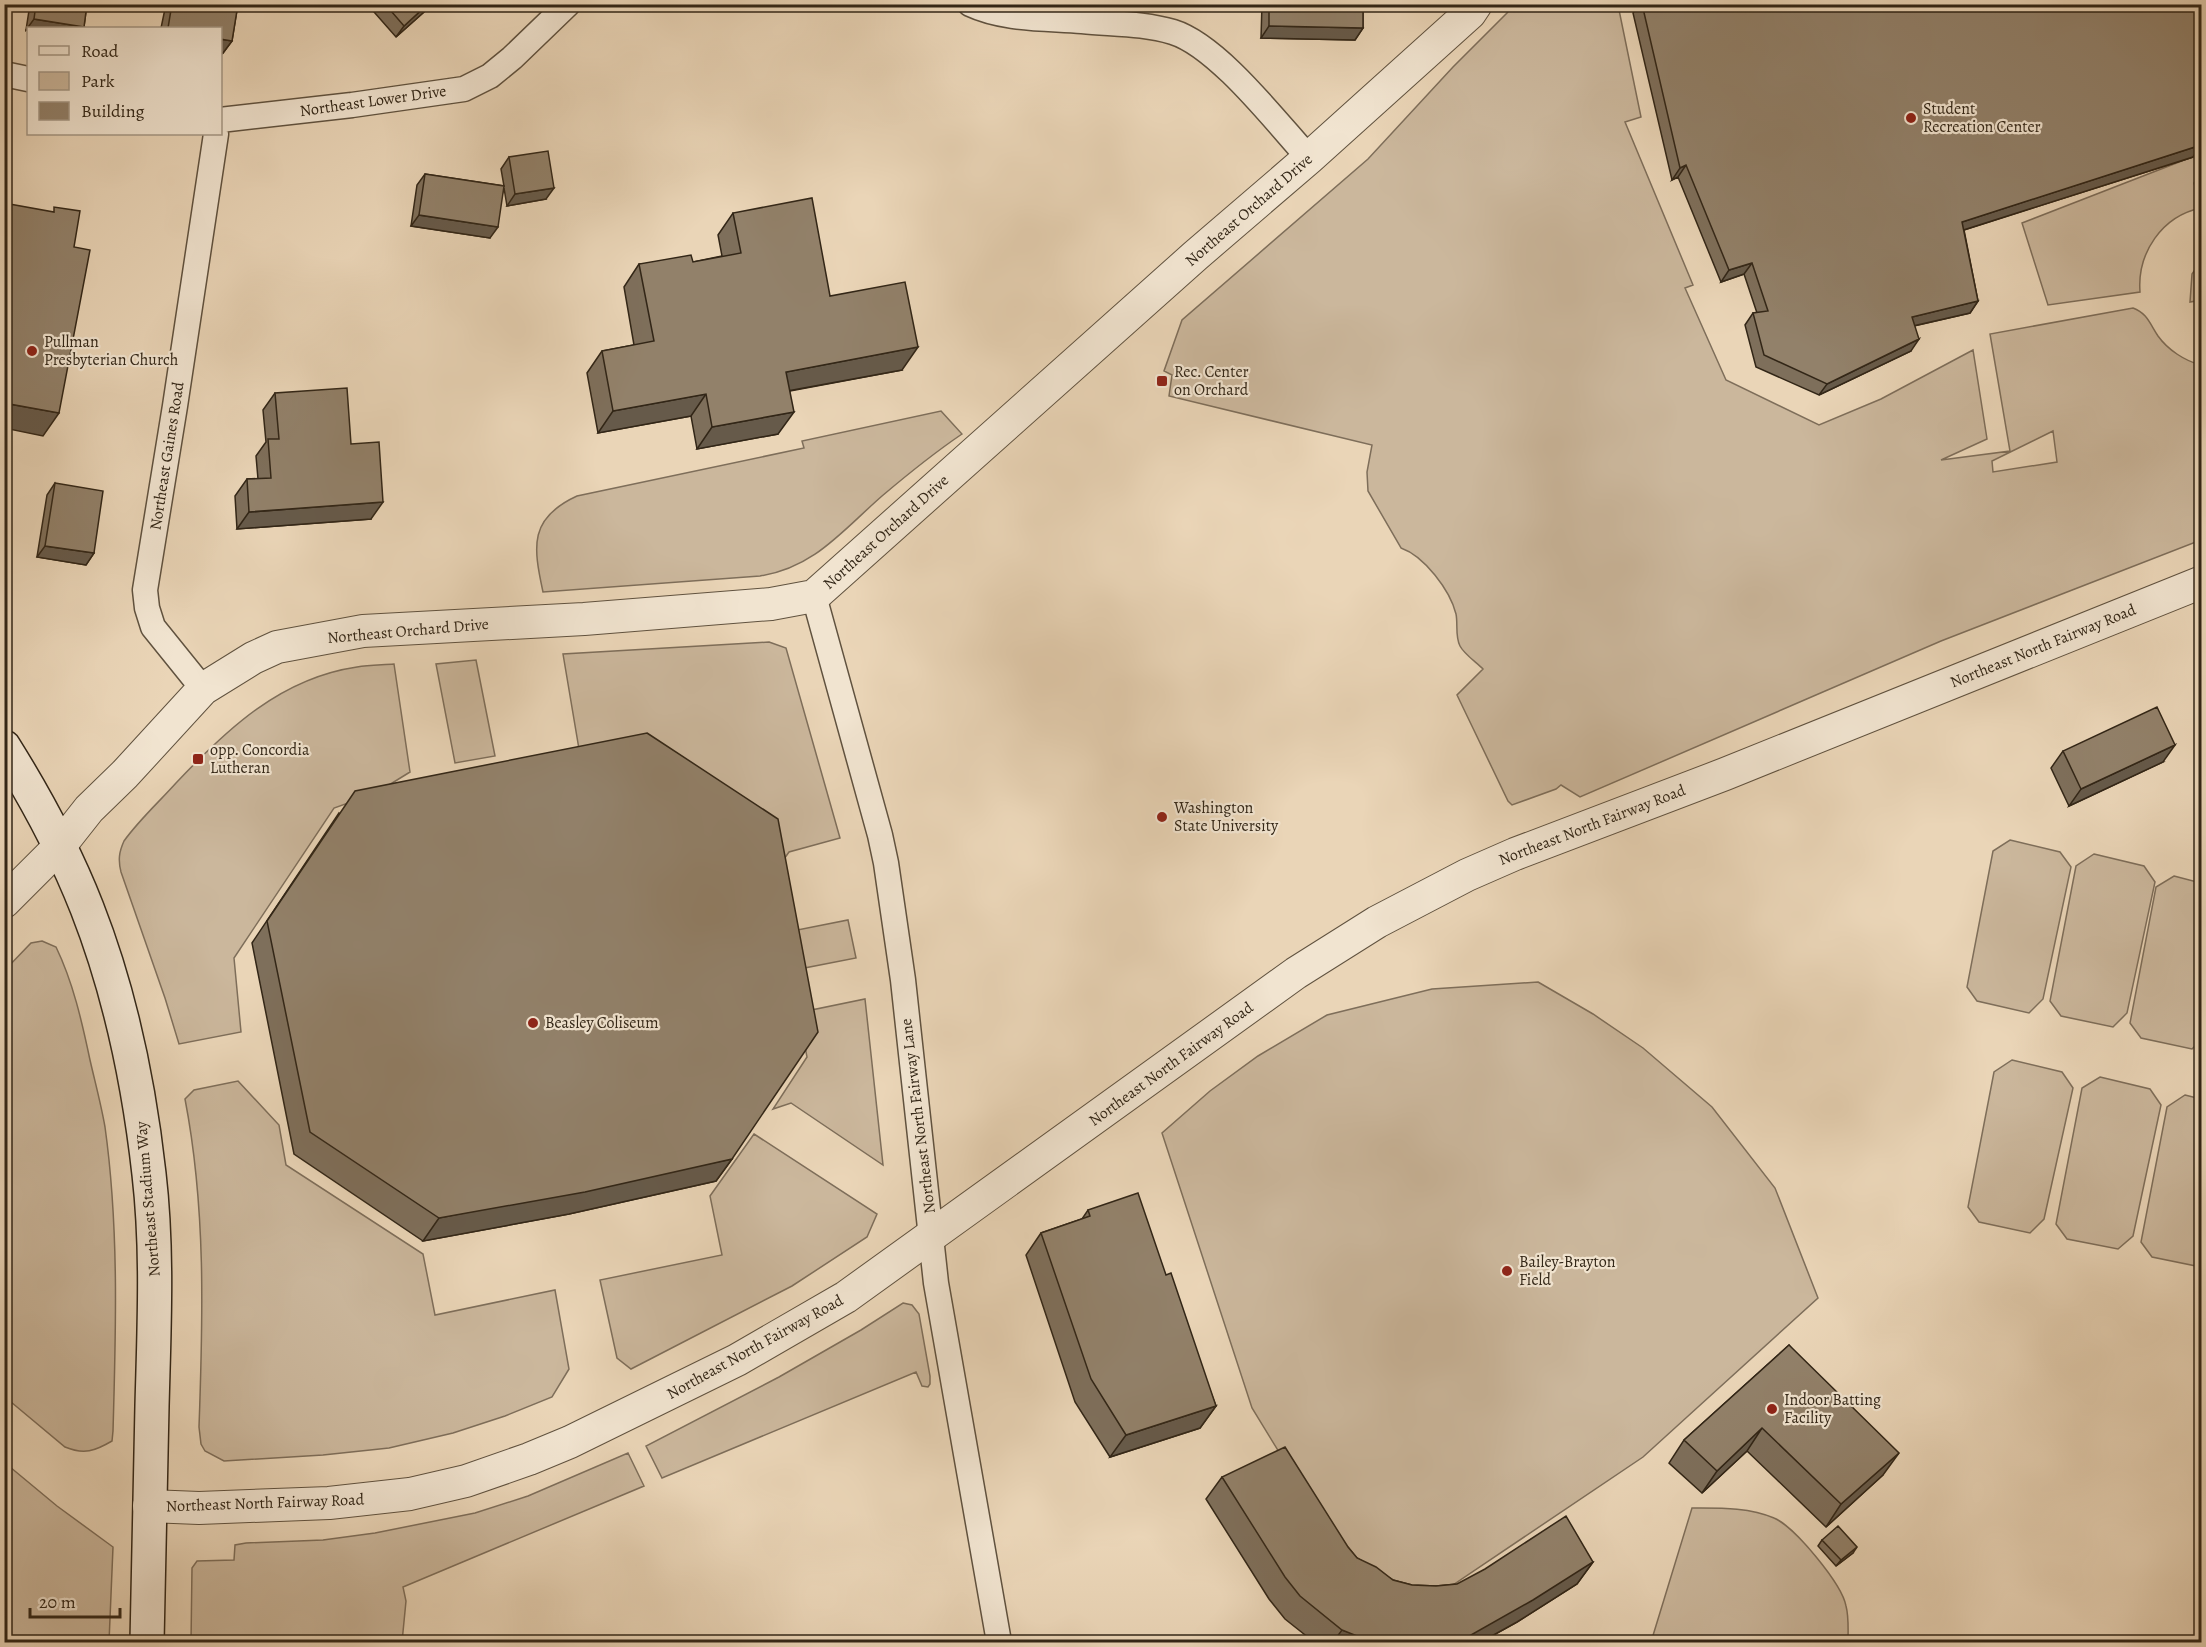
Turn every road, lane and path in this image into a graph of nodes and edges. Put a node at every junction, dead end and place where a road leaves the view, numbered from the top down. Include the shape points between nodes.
1 (568, 4) edge
2 (970, 4) edge
3 (1476, 4) edge
4 (4, 74) edge
5 (27, 79) edge
6 (222, 120) edge
7 (216, 135) edge
8 (1309, 158) junction
9 (2202, 582) edge
10 (814, 596) junction
11 (203, 689) junction
12 (4, 747) edge
13 (59, 847) junction
14 (4, 902) edge
15 (933, 1236) junction
16 (149, 1506) junction
17 (147, 1642) edge
18 (999, 1642) edge

1 - 6 street, Northeast Lower Drive via 490,76 464,88
2 - 8 street via 987,12 1015,16 1174,33 1208,51
3 - 8 street, Northeast Orchard Drive
4 - 5 street
7 - 11 street, Northeast Gaines Road via 145,590 153,627
8 - 10 street, Northeast Orchard Drive
9 - 15 street, Northeast North Fairway Road via 1467,875 1377,922 1296,973
10 - 11 street, Northeast Orchard Drive via 771,604 363,631 277,647
10 - 15 street, Northeast North Fairway Lane via 886,863
11 - 13 street, Northeast Orchard Drive via 89,809
12 - 13 main road, Northeast Stadium Way via 29,786
13 - 14 street, Northeast Orchard Drive
13 - 16 main road, Northeast Stadium Way via 87,908 113,987 131,1062 150,1176 156,1276
15 - 16 street, Northeast North Fairway Road via 846,1297 737,1360 570,1442 466,1481 410,1494 329,1503
15 - 18 street, Northeast North Fairway Lane via 936,1283
16 - 17 main road, Northeast Stadium Way

